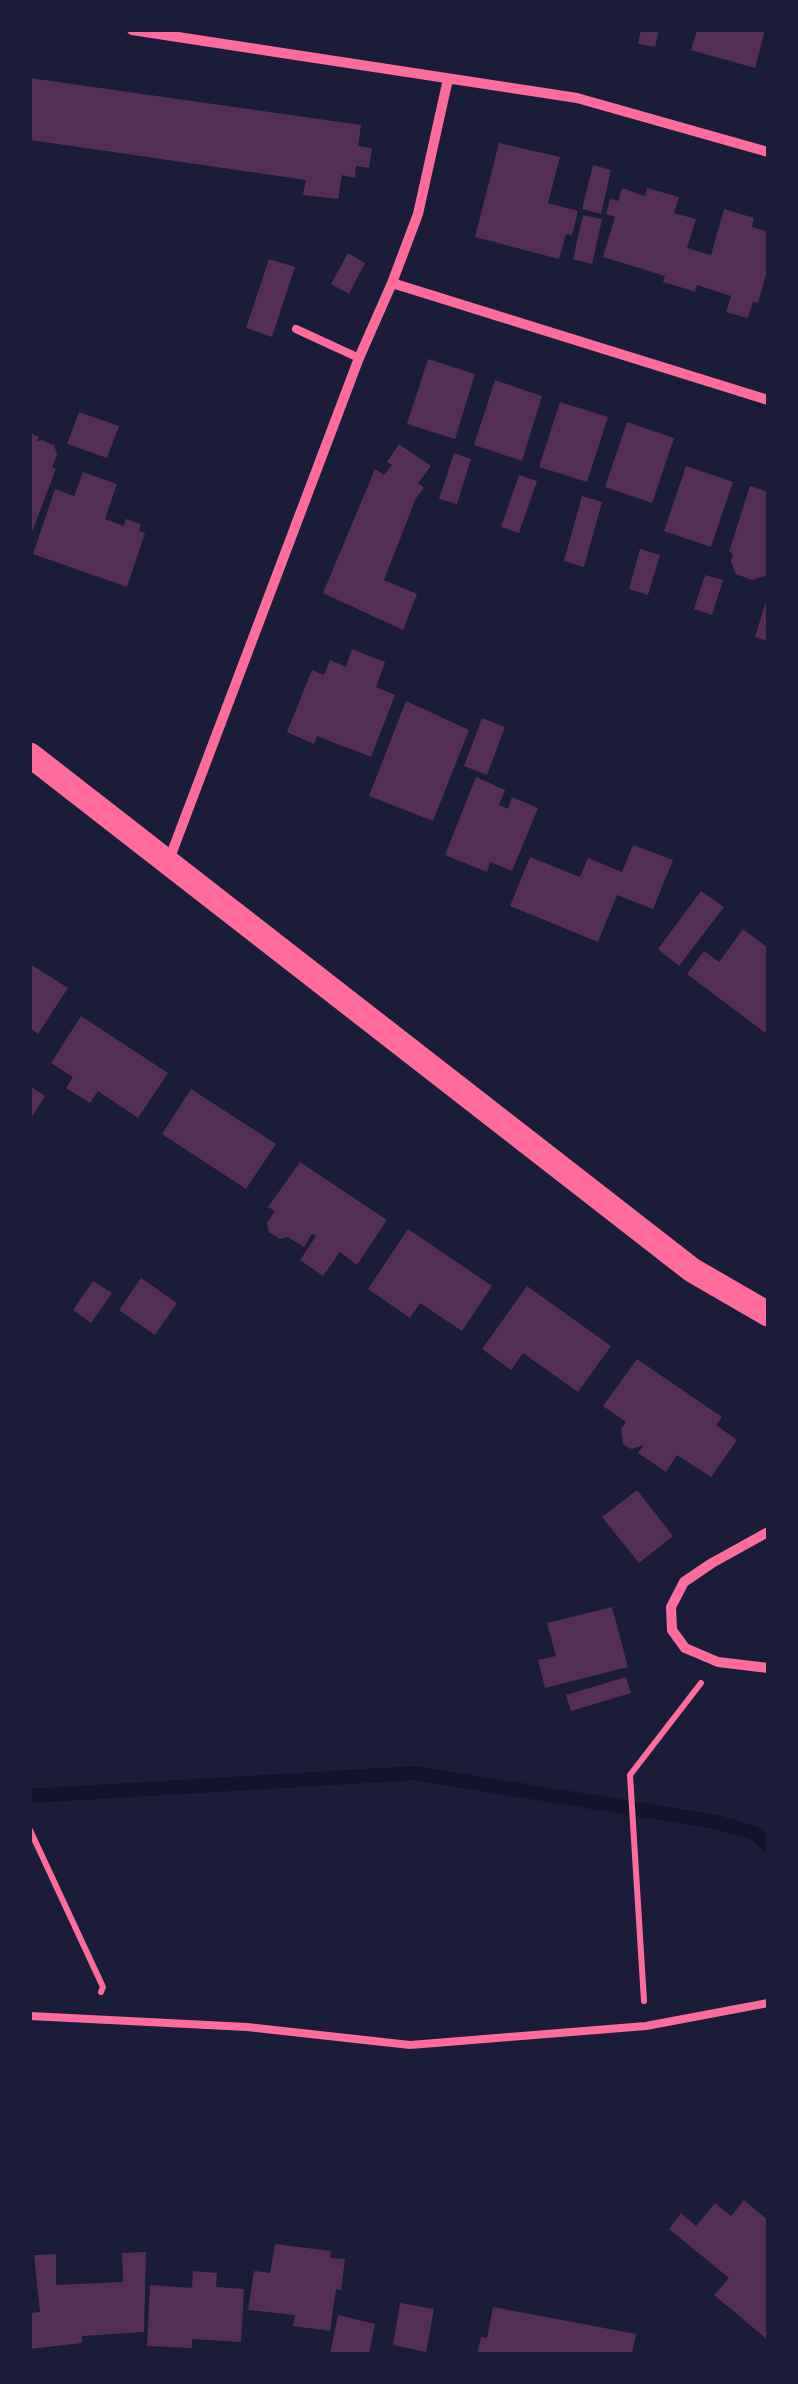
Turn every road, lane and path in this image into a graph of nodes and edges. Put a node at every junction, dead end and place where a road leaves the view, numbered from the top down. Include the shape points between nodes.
1 (132, 30) edge
2 (448, 79) junction
3 (768, 152) edge
4 (392, 283) junction
5 (296, 329) dead end
6 (359, 358) junction
7 (768, 400) edge
8 (30, 756) edge
9 (169, 861) junction
10 (768, 1314) edge
11 (768, 1532) edge
12 (718, 1662) junction
13 (768, 1668) edge
14 (30, 1830) edge
15 (768, 2003) edge
16 (30, 2016) edge
17 (92, 2019) junction
18 (646, 2026) junction

1 - 2 street
2 - 3 street via 577,98
2 - 4 street via 418,214
4 - 6 street
4 - 7 street
5 - 6 lane
6 - 9 street
8 - 9 main road
9 - 10 main road via 692,1270
11 - 12 street via 684,1582 671,1607 672,1630 685,1648
12 - 13 street
12 - 18 path via 630,1774
14 - 17 path via 103,1987
15 - 18 lane
16 - 17 lane
17 - 18 lane via 410,2045

